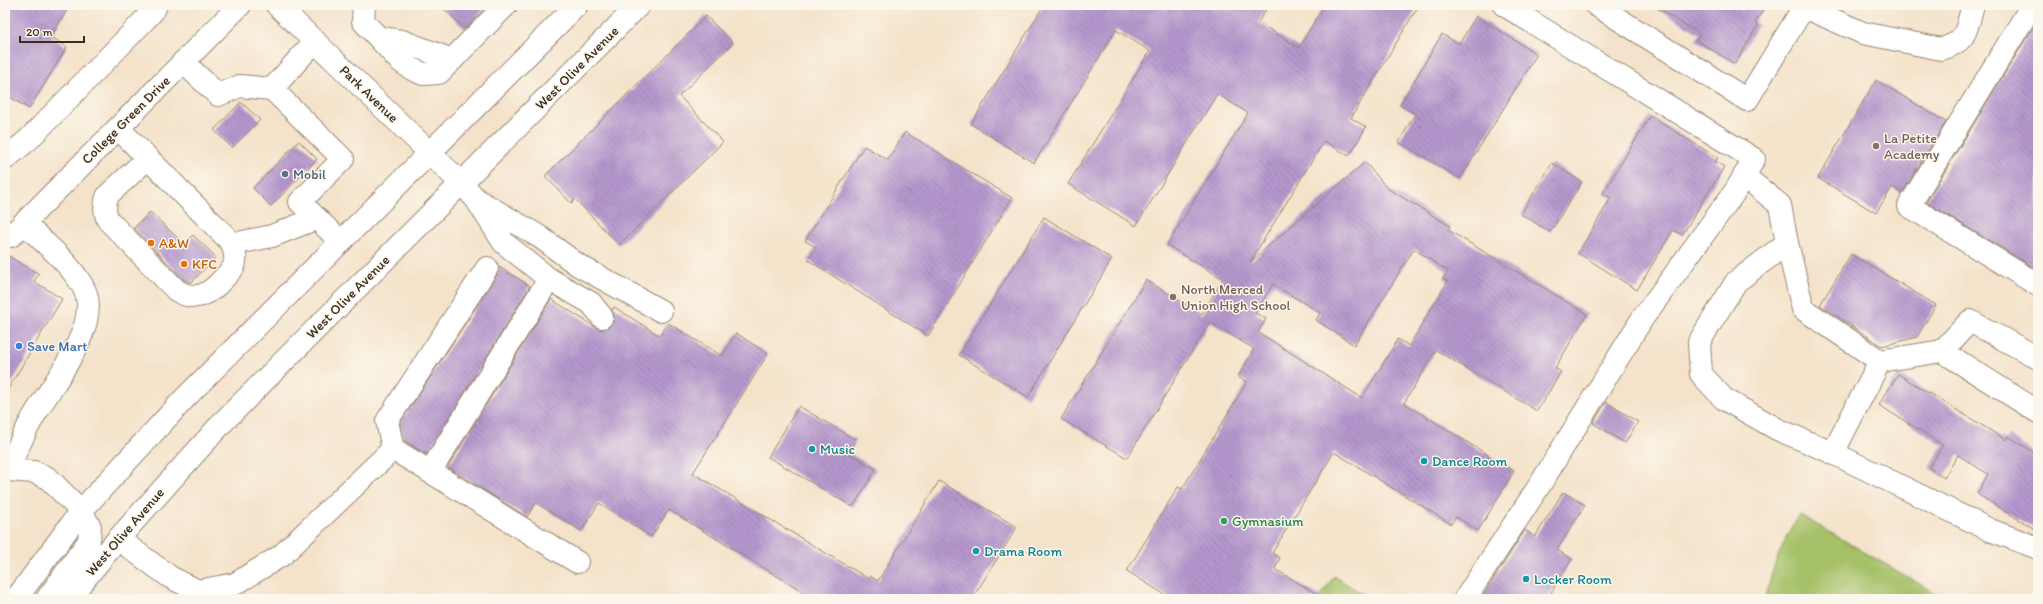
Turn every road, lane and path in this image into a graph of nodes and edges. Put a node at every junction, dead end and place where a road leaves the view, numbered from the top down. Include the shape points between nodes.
1 (156, 5) edge
2 (240, 5) edge
3 (277, 5) edge
4 (364, 5) edge
5 (506, 5) edge
6 (578, 5) edge
7 (639, 5) edge
8 (1504, 5) edge
9 (1596, 5) edge
10 (1973, 5) edge
11 (2032, 5) edge
12 (1805, 6) edge
13 (315, 41) junction
14 (183, 62) junction
15 (272, 89) junction
16 (118, 128) junction
17 (431, 152) junction
18 (148, 158) junction
19 (5, 159) edge
20 (1744, 176) junction
21 (461, 183) junction
22 (476, 199) junction
23 (317, 218) junction
24 (14, 230) edge
25 (342, 242) junction
26 (1787, 243) junction
27 (233, 244) junction
28 (487, 268) dead end
29 (549, 279) junction
30 (2038, 285) edge
31 (661, 311) dead end
32 (602, 317) dead end
33 (1942, 351) junction
34 (2038, 358) edge
35 (1880, 361) junction
36 (2038, 412) edge
37 (393, 449) junction
38 (1833, 453) junction
39 (430, 472) junction
40 (82, 512) junction
41 (118, 539) junction
42 (2038, 548) edge
43 (576, 562) dead end
44 (16, 599) edge
45 (47, 599) edge
46 (68, 599) edge
47 (1464, 599) edge

1 - 19 main road via 138,27 39,129
2 - 14 main road, College Green Drive
3 - 13 main road, Park Avenue
4 - 5 main road via 363,21 400,61 422,74 439,73
6 - 17 main road
7 - 21 main road, West Olive Avenue
8 - 20 main road via 1754,159
9 - 12 main road via 1747,100
10 - 12 main road via 1964,36 1953,46 1941,49 1863,33
11 - 30 main road via 1909,206
13 - 15 main road
13 - 17 main road, Park Avenue
14 - 15 main road via 218,95 240,86
14 - 16 main road, College Green Drive
15 - 23 main road via 343,159 300,202
16 - 18 main road
16 - 24 main road, College Green Drive
17 - 21 main road, Park Avenue
17 - 25 main road
18 - 27 main road
18 - 27 main road via 108,195 105,212 108,220 176,290 185,296 195,297 207,293 218,285 234,266 236,256
20 - 26 main road via 1780,204
20 - 47 main road via 1642,319
21 - 22 main road, Park Avenue
21 - 41 main road, West Olive Avenue via 222,423
22 - 29 main road via 504,243
22 - 31 main road via 540,237 578,265
23 - 25 main road
23 - 27 main road via 272,236
24 - 40 main road via 74,275 88,301 88,311 84,328 72,353 30,422 7,470 34,472 48,478
25 - 40 main road via 185,398
26 - 35 main road via 1803,309
26 - 38 main road via 1736,282 1699,342 1701,374 1724,398 1778,428
28 - 37 main road via 387,421
29 - 32 main road via 590,303
29 - 39 main road
33 - 34 main road via 1970,321
33 - 35 main road
33 - 36 main road
35 - 38 main road
37 - 39 main road
37 - 41 main road via 282,555 235,584 198,591 170,577
38 - 42 main road via 1990,530
39 - 43 main road
40 - 44 main road
40 - 45 main road via 90,528 89,541
41 - 46 main road, West Olive Avenue

